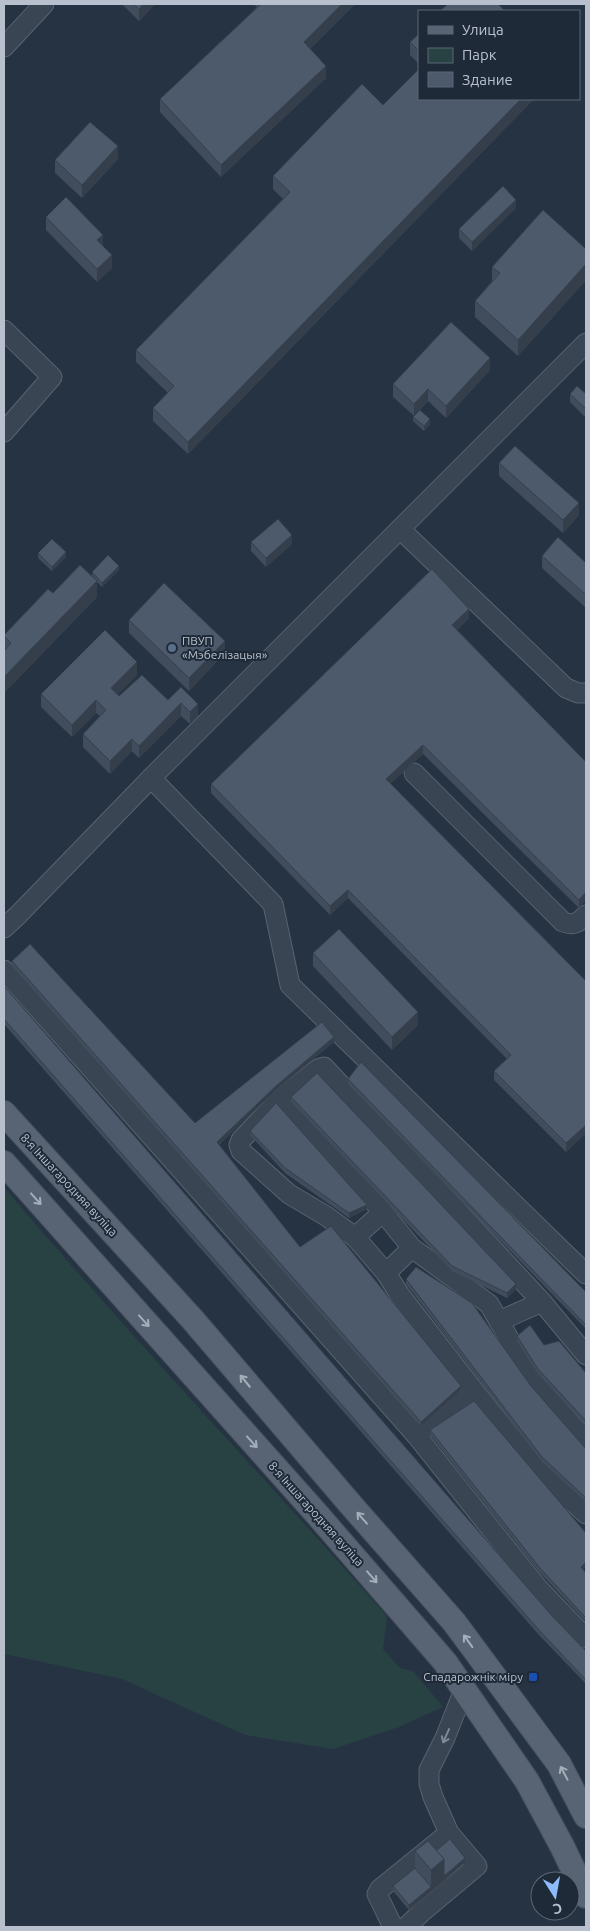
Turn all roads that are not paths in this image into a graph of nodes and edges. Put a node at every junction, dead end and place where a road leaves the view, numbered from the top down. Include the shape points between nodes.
1 (44, 4) edge
2 (4, 47) edge
3 (4, 330) edge
4 (586, 343) edge
5 (4, 432) edge
6 (400, 530) junction
7 (586, 693) edge
8 (414, 773) dead end
9 (151, 778) junction
10 (586, 915) edge
11 (4, 928) edge
12 (4, 970) edge
13 (280, 1099) junction
14 (4, 1112) edge
15 (4, 1163) edge
16 (383, 1212) junction
17 (355, 1237) junction
18 (412, 1248) junction
19 (386, 1273) junction
20 (586, 1274) edge
21 (542, 1302) junction
22 (499, 1321) junction
23 (586, 1355) edge
24 (474, 1392) junction
25 (416, 1435) junction
26 (586, 1440) edge
27 (586, 1514) edge
28 (586, 1638) edge
29 (464, 1690) junction
30 (586, 1816) edge
31 (438, 1846) junction
32 (586, 1896) edge
33 (415, 1913) edge

1 - 2 lane
3 - 5 lane via 52,377
4 - 6 lane
6 - 7 lane via 566,688
6 - 9 lane
8 - 10 lane via 563,922 578,923
9 - 11 lane
9 - 20 lane via 273,904 290,985
12 - 25 lane
13 - 16 lane
13 - 17 lane via 241,1140 241,1151 289,1194
13 - 21 lane via 318,1069 328,1071
30 -> 14 main road, 8-я Іншагародняя вуліца via 559,1764 454,1622 193,1320
15 -> 29 main road, 8-я Іншагародняя вуліца via 425,1637
16 - 17 lane
16 - 18 lane
17 - 19 lane
18 - 19 lane
18 - 22 lane via 489,1304
19 - 24 lane
21 - 22 lane
21 - 23 lane
22 - 26 lane via 535,1384
24 - 25 lane
24 - 27 lane via 535,1467
25 - 28 lane via 538,1588
29 -> 31 lane via 429,1770
29 - 32 main road, 8-я Іншагародняя вуліца via 527,1781
31 - 33 lane via 397,1880
31 - 33 lane via 461,1874

